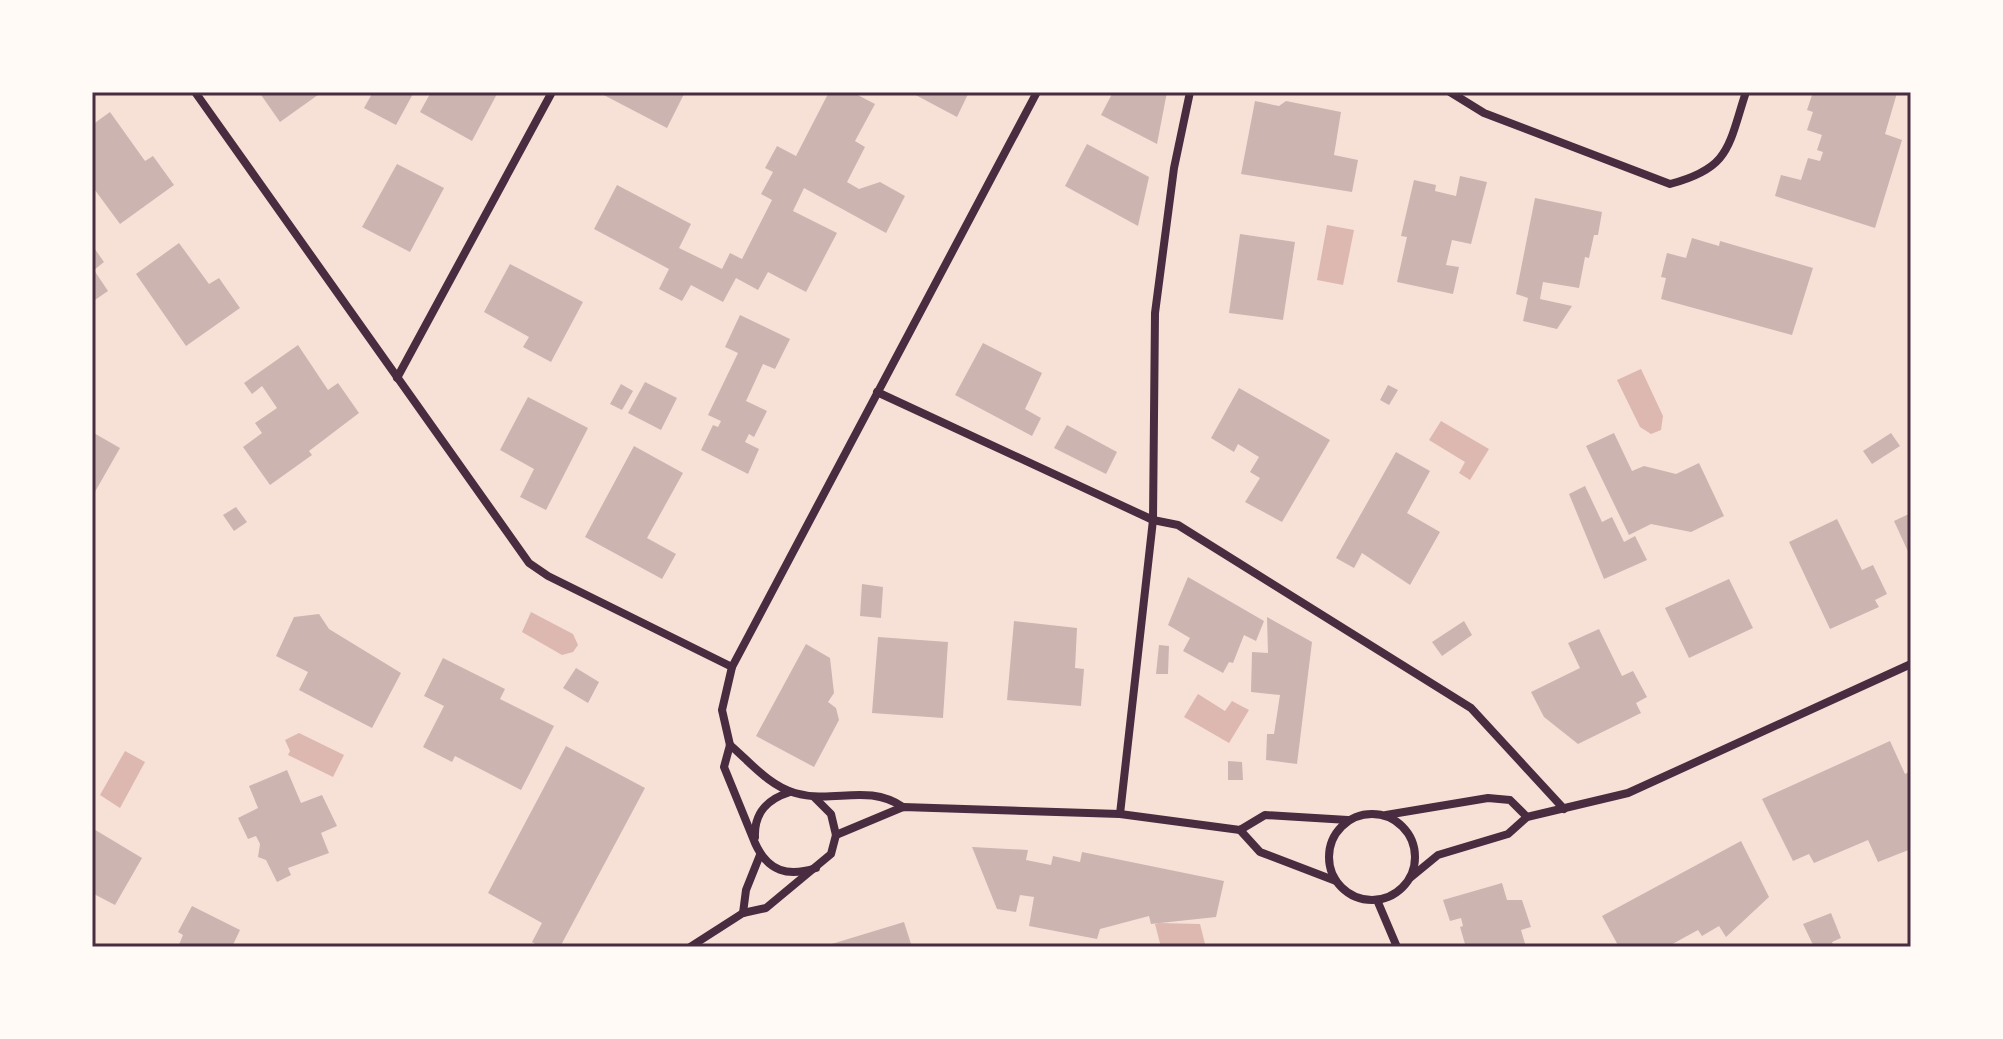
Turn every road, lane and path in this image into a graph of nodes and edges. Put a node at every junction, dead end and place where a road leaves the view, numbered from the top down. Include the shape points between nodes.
1 (195, 92) edge
2 (552, 92) edge
3 (1037, 92) edge
4 (1190, 92) edge
5 (1450, 92) edge
6 (1746, 92) edge
7 (397, 378) junction
8 (877, 392) junction
9 (1153, 520) junction
10 (1911, 664) edge
11 (732, 667) junction
12 (730, 745) junction
13 (790, 792) junction
14 (815, 798) junction
15 (903, 807) junction
16 (1564, 809) junction
17 (1120, 814) junction
18 (1385, 815) junction
19 (1527, 817) junction
20 (1348, 820) junction
21 (1240, 830) junction
22 (836, 835) junction
23 (755, 843) junction
24 (760, 855) junction
25 (816, 868) junction
26 (1410, 878) junction
27 (1336, 881) junction
28 (1377, 900) junction
29 (743, 913) junction
30 (690, 947) edge
31 (1397, 947) edge

1 - 7 street
2 - 7 street
3 - 8 street
4 - 9 street via 1155,313
5 - 6 street via 1484,113 1670,184 1701,176 1725,154
7 - 11 street via 529,563
8 - 9 street
8 - 11 street
9 - 16 street via 1178,525 1471,708
9 - 17 street
10 - 16 street via 1628,793
11 - 12 street via 722,710
12 - 13 street
12 - 23 street via 724,767
13 - 14 street
13 - 23 street via 761,809
14 - 15 street via 885,795
14 - 22 street via 831,814
15 - 17 street
15 - 22 street
16 - 19 street
17 - 21 street
18 - 19 street via 1488,798 1510,800
18 - 20 street via 1367,813
18 - 26 street via 1412,838 1415,862
19 - 26 street via 1508,834 1438,855
20 - 21 street via 1265,815
20 - 27 street via 1330,848
21 - 27 street via 1260,852
22 - 25 street via 831,854
23 - 24 street
24 - 25 street via 775,870 796,875
24 - 29 street
25 - 29 street via 766,908
26 - 28 street via 1399,891
27 - 28 street via 1361,899
28 - 31 street
29 - 30 street

